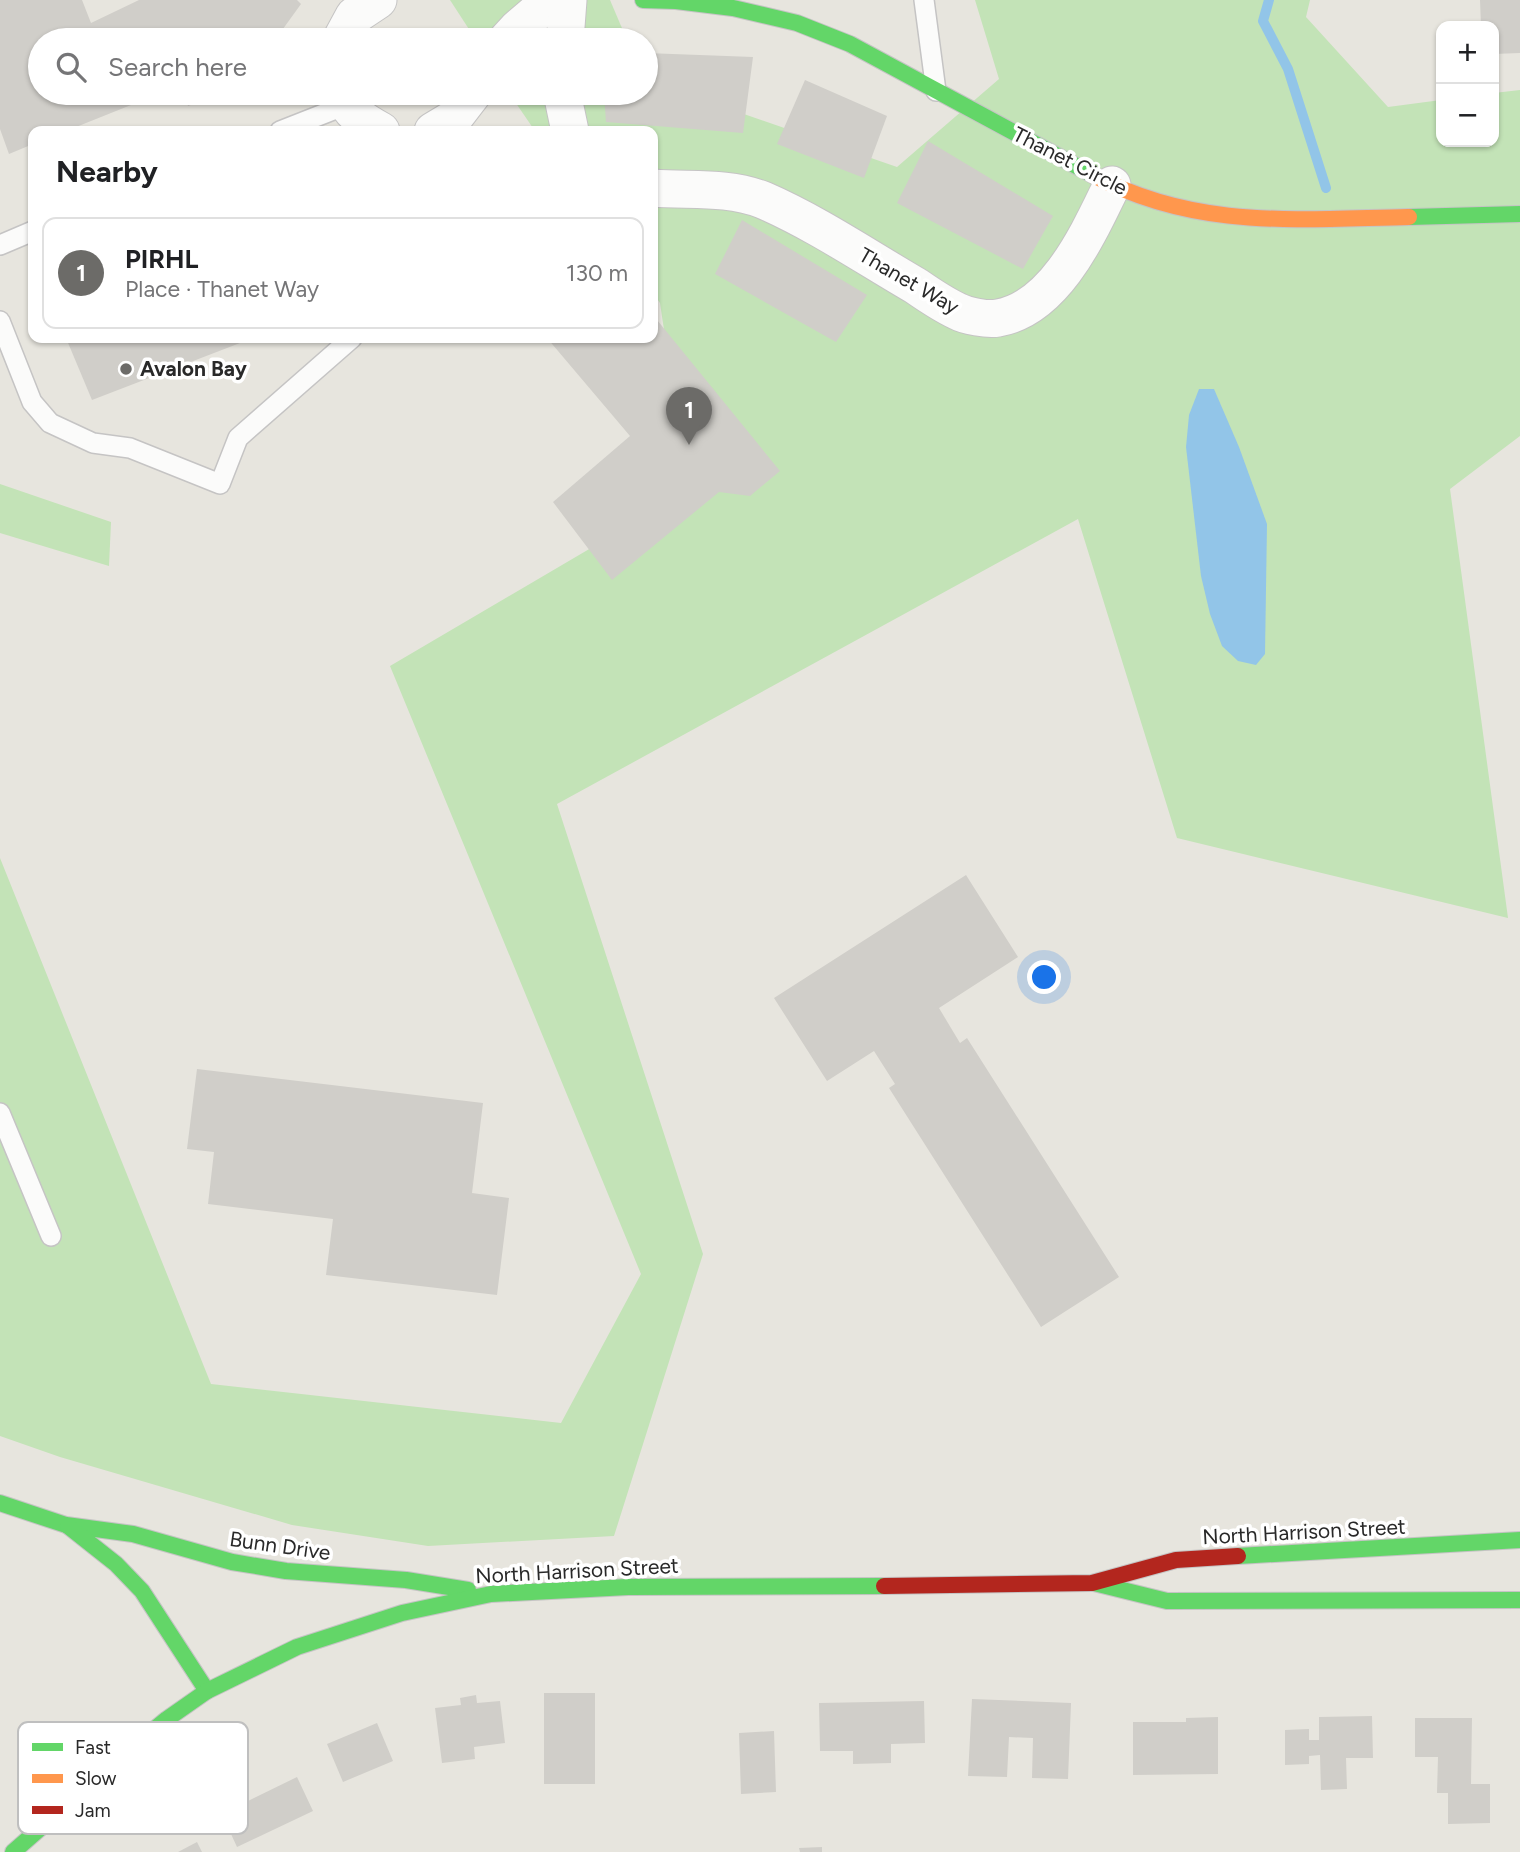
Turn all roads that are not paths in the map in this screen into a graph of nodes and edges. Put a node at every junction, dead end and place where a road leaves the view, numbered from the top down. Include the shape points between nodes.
1 (551, 0) edge
2 (568, 0) edge
3 (643, 0) edge
4 (924, 0) edge
5 (374, 1) edge
6 (348, 28) edge
7 (518, 28) edge
8 (566, 28) edge
9 (936, 91) junction
10 (332, 105) edge
11 (349, 105) edge
12 (464, 105) edge
13 (565, 105) edge
14 (290, 126) edge
15 (372, 126) edge
16 (441, 126) edge
17 (569, 126) edge
18 (1112, 185) junction
19 (658, 188) edge
20 (1520, 214) edge
21 (28, 233) edge
22 (0, 245) edge
23 (0, 321) edge
24 (346, 343) edge
25 (0, 1113) edge
26 (51, 1236) dead end
27 (0, 1503) edge
28 (66, 1525) junction
29 (1520, 1540) edge
30 (1092, 1583) junction
31 (491, 1594) junction
32 (1520, 1600) edge
33 (207, 1691) junction
34 (163, 1722) edge
35 (34, 1834) edge
36 (13, 1852) edge

1 - 7 street
2 - 8 street
3 - 9 street, Thanet Circle via 733,8 797,23 850,44
4 - 9 lane
5 - 6 street via 354,16
9 - 18 street, Thanet Circle
10 - 14 lane
11 - 15 street
12 - 16 street
13 - 17 street
18 - 19 street, Thanet Way via 1082,246 1056,281 1040,297 996,319 959,313 829,234 763,200 731,190
18 - 20 street, Thanet Circle via 1160,203 1217,216 1268,220
21 - 22 lane
23 - 24 lane via 32,402 50,423 93,443 130,448 220,484 238,438
25 - 26 lane
27 - 28 street, Bunn Drive
28 - 31 street, Bunn Drive via 133,1534 232,1562 286,1571 406,1580
28 - 33 street, Bunn Drive via 133,1580
29 - 30 street, North Harrison Street via 1177,1560
30 - 31 street, North Harrison Street via 655,1587
30 - 32 street, North Harrison Street via 1167,1601
31 - 33 street, North Harrison Street via 357,1626 297,1647
33 - 34 street, North Harrison Street
35 - 36 street, North Harrison Street

